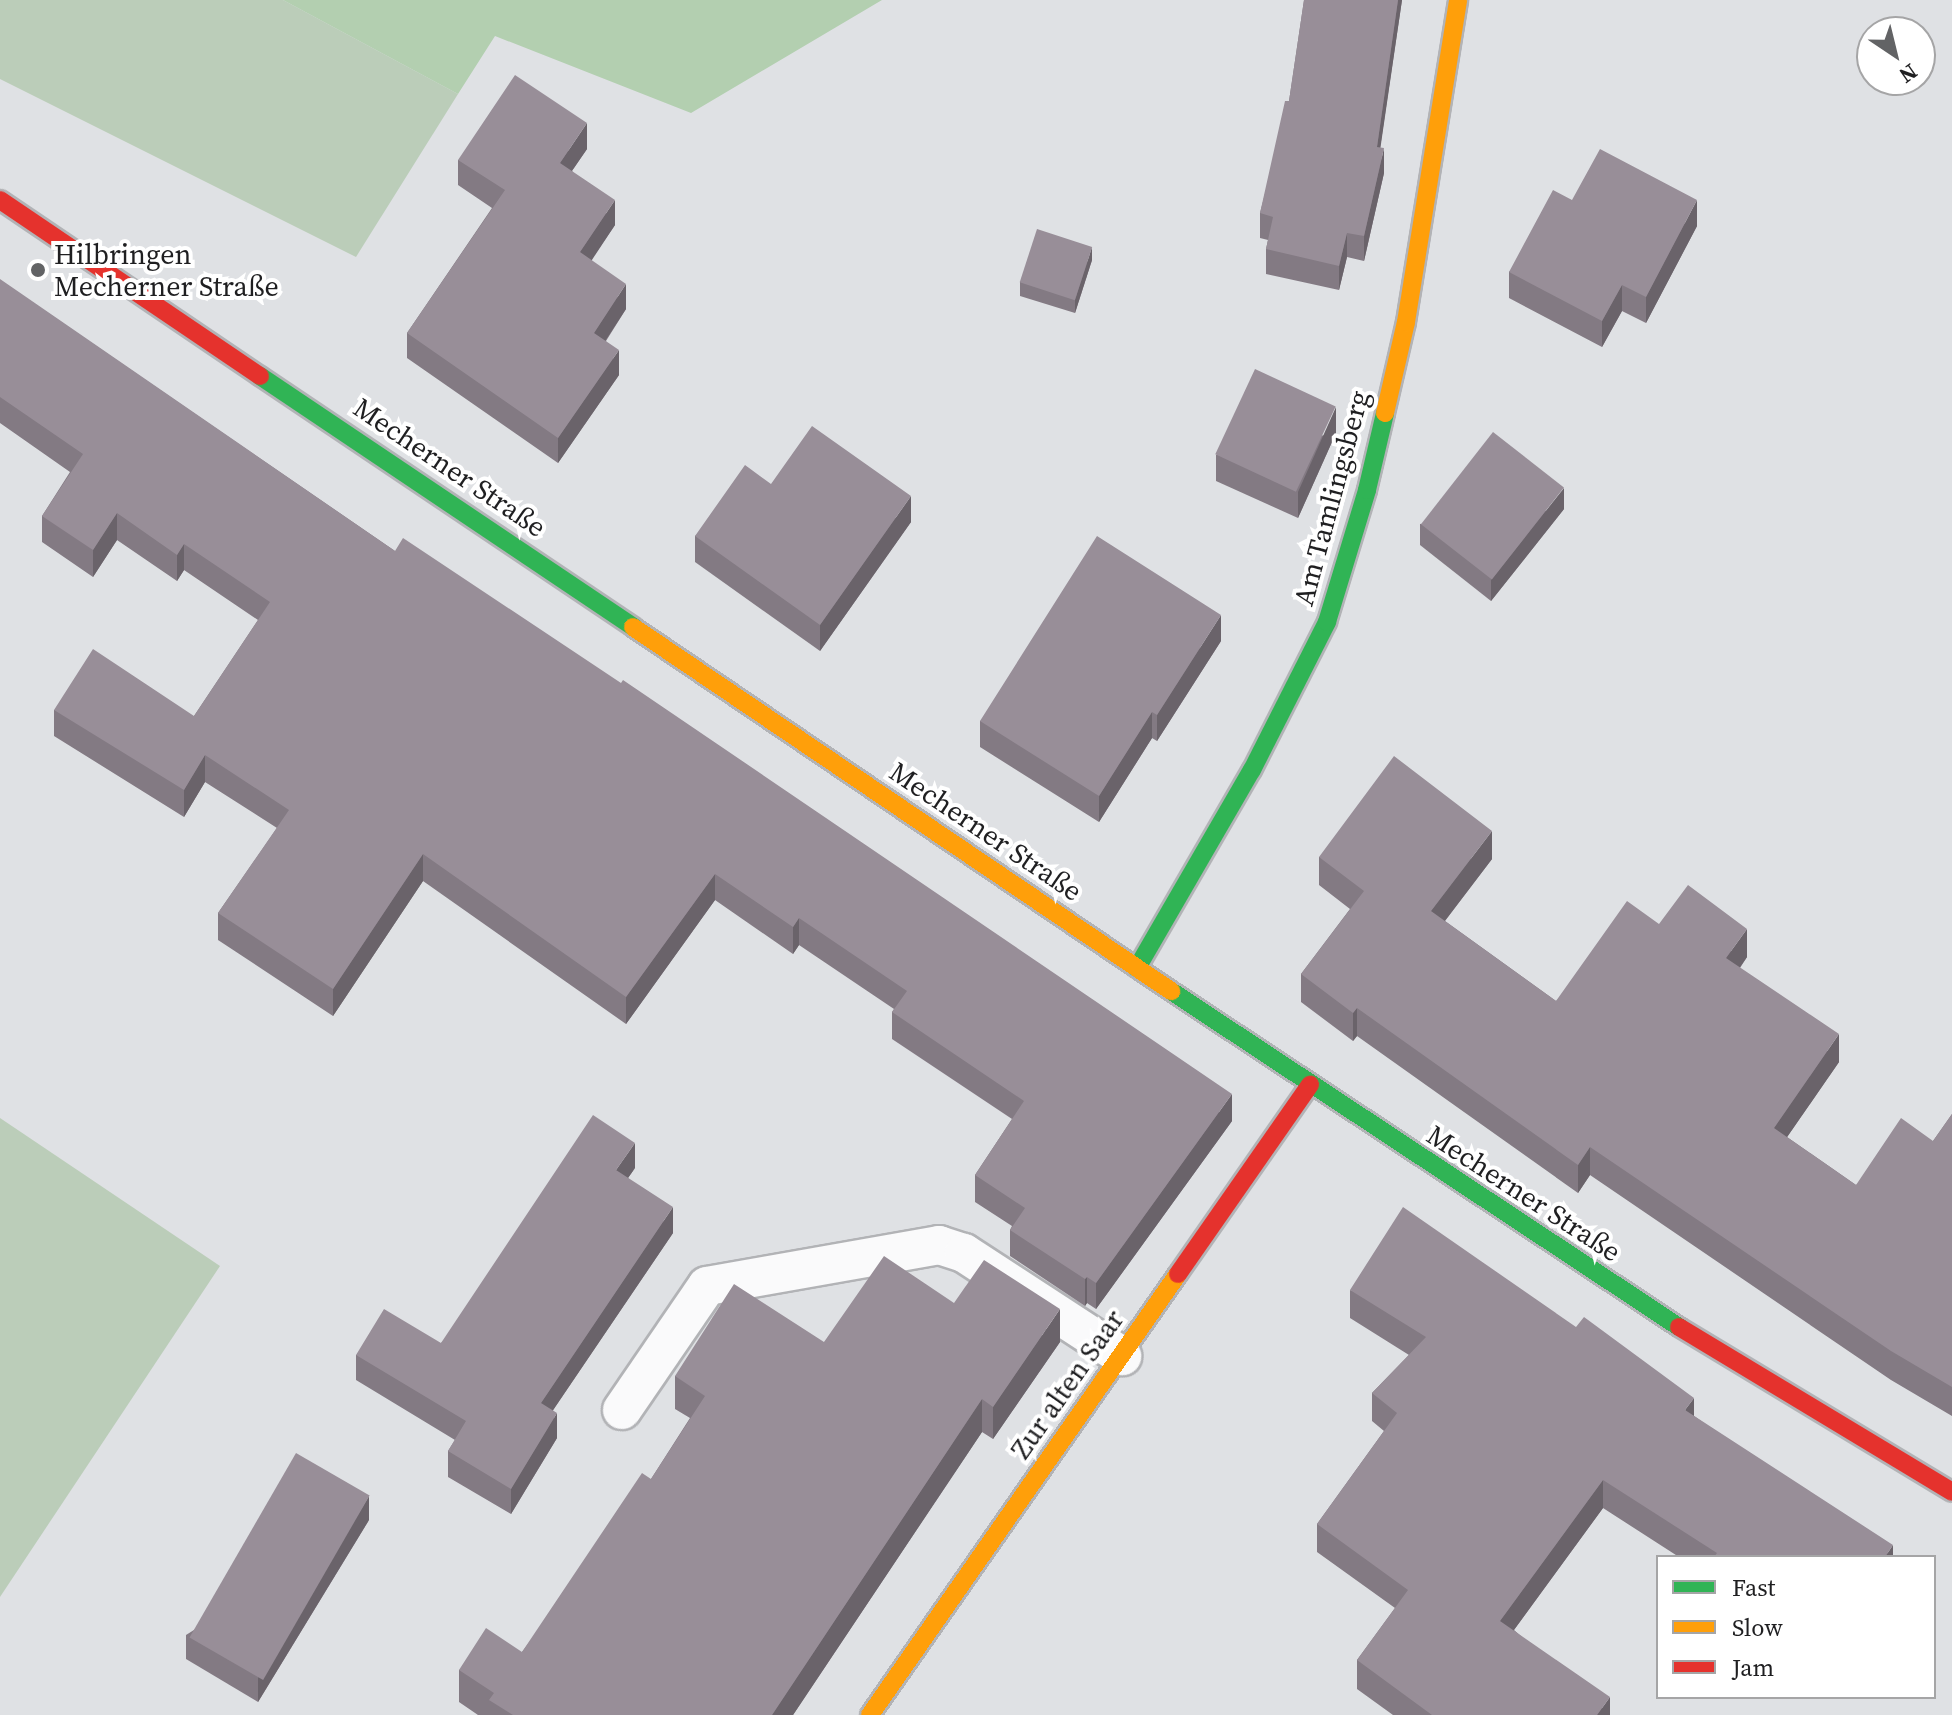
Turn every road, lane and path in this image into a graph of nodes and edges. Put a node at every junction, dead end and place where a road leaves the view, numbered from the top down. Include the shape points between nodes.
1 (1458, 0) edge
2 (0, 200) edge
3 (1137, 968) junction
4 (1310, 1085) junction
5 (1122, 1356) junction
6 (622, 1410) dead end
7 (1952, 1492) edge
8 (870, 1715) edge

1 - 3 main road, Am Tamlingsberg via 1406,322 1367,490 1327,622 1252,770
2 - 3 main road, Mecherner Straße
3 - 4 main road, Mecherner Straße
4 - 5 main road, Zur alten Saar
4 - 7 main road, Mecherner Straße via 1628,1296
5 - 6 lane via 964,1253 939,1245 707,1286
5 - 8 main road, Zur alten Saar

